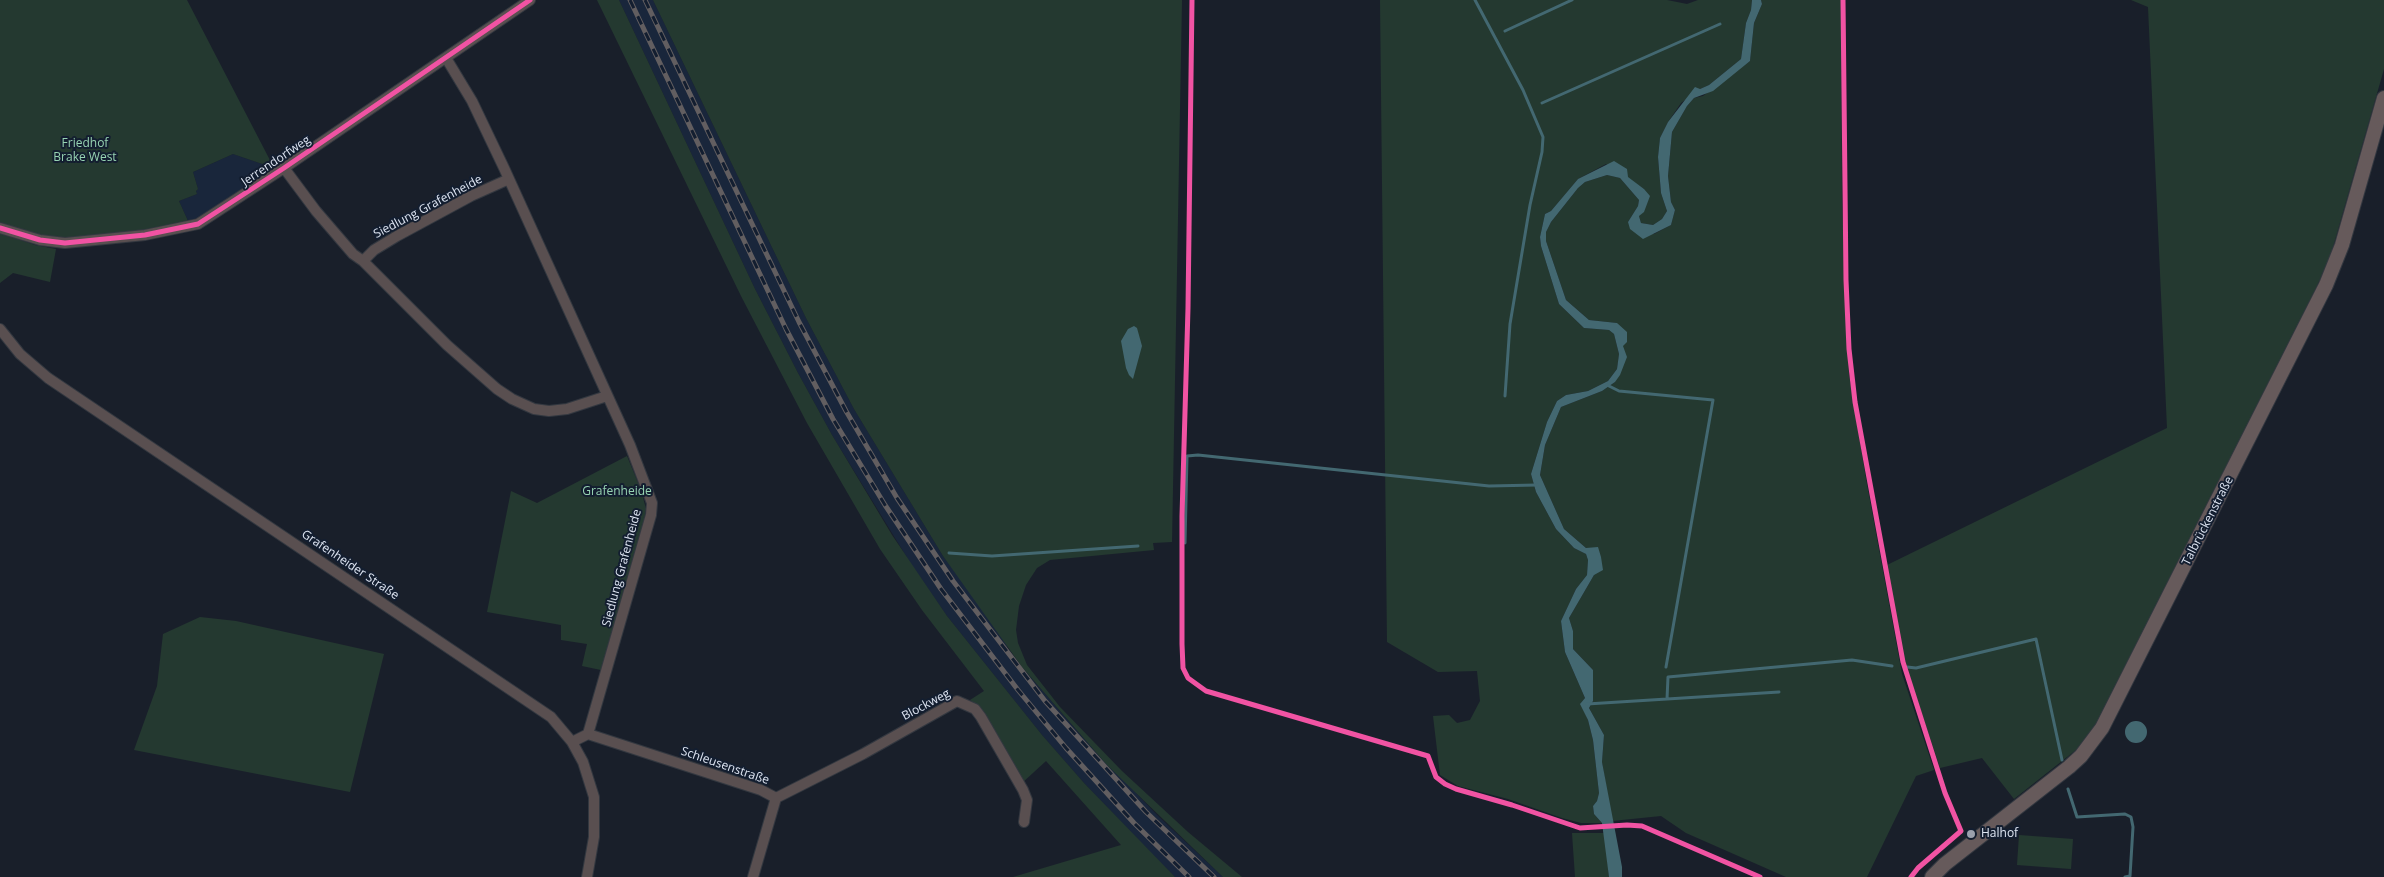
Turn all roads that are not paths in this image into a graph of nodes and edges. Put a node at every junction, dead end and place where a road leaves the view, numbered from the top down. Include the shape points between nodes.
1 (530, 0) edge
2 (446, 58) junction
3 (2384, 98) edge
4 (284, 168) junction
5 (509, 179) junction
6 (0, 228) edge
7 (363, 261) junction
8 (0, 329) edge
9 (607, 396) junction
10 (588, 734) junction
11 (572, 742) junction
12 (776, 798) junction
13 (1024, 822) dead end
14 (587, 877) edge
15 (753, 877) edge
16 (1932, 877) edge

1 - 2 street, Jerrendorfweg
2 - 4 street, Jerrendorfweg
2 - 5 street, Siedlung Grafenheide via 472,101
3 - 16 main road, Talbrückenstraße via 2342,246 2326,285 2102,728 2069,767
4 - 6 street, Jerrendorfweg via 209,217 186,227 145,235 65,243 40,240
4 - 7 street via 316,211
5 - 7 street, Siedlung Grafenheide via 397,236
5 - 9 street, Siedlung Grafenheide
7 - 9 street via 447,345 512,400 549,411 567,409
8 - 11 street, Grafenheider Straße via 24,358 48,378 524,698 550,717
9 - 10 street, Siedlung Grafenheide via 652,503
10 - 11 street
10 - 12 street, Schleusenstraße via 761,790
11 - 14 street, Grafenheider Straße via 594,797 594,836
12 - 13 street, Blockweg via 957,701 975,709 981,717 1023,790 1027,800
12 - 15 street, Schleusenstraße

